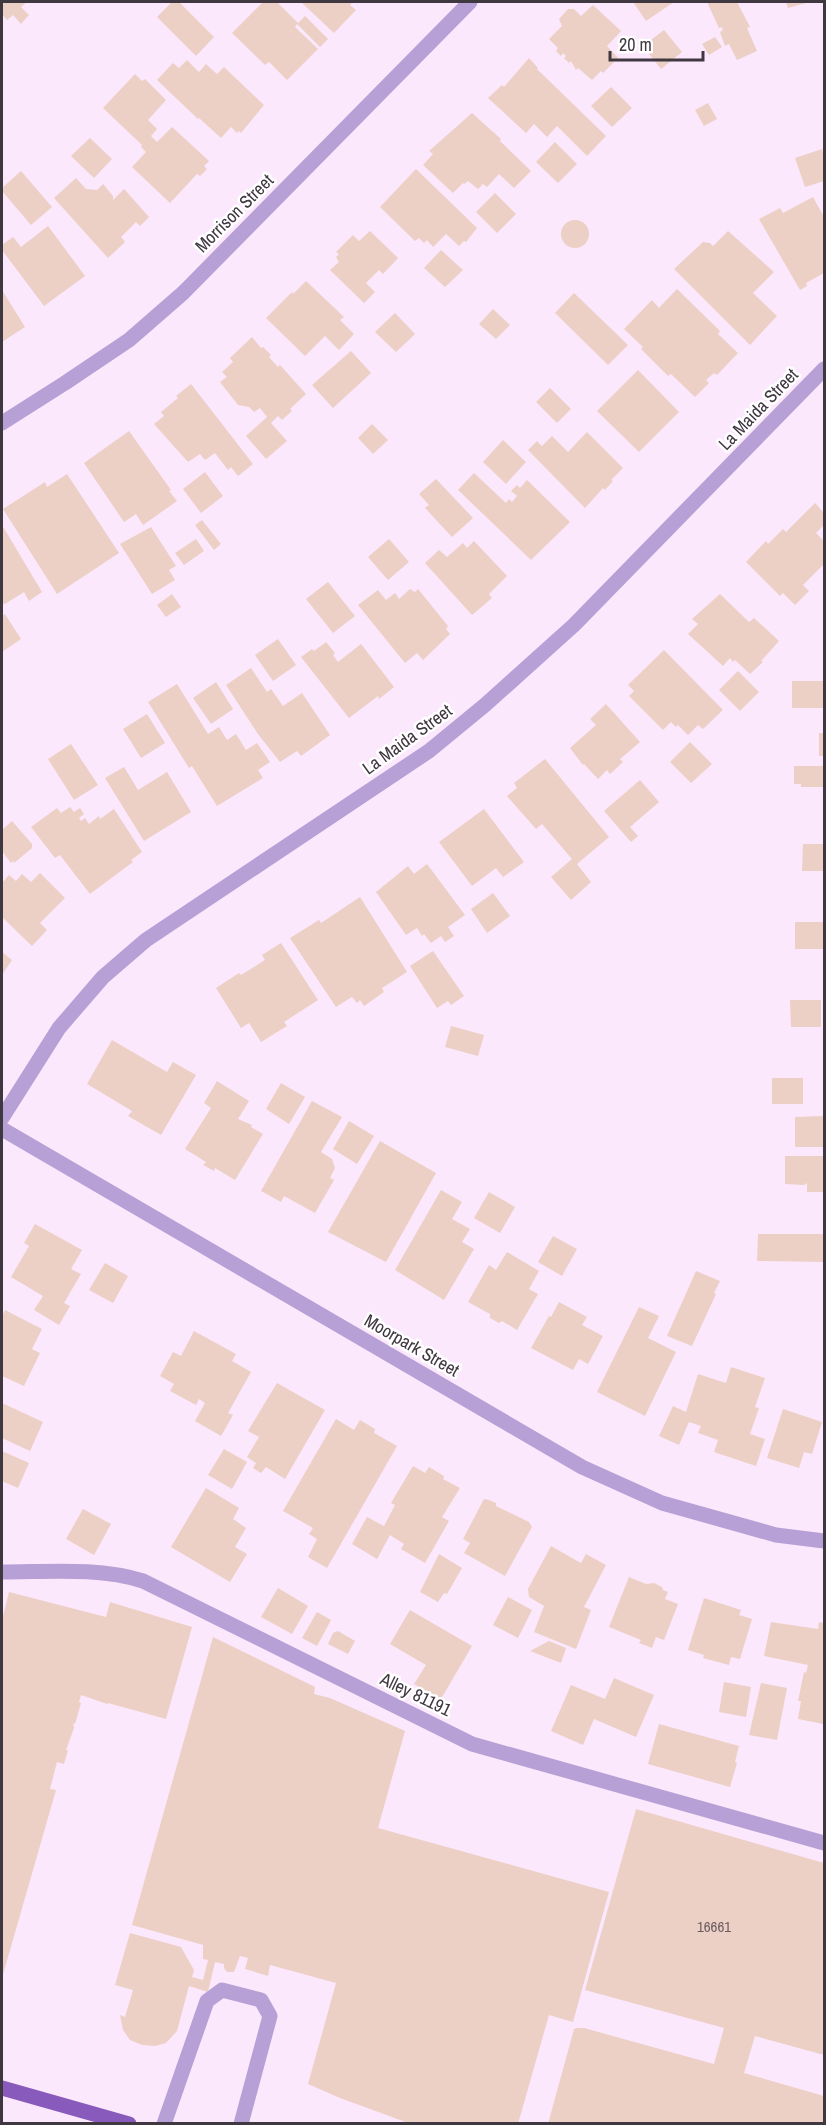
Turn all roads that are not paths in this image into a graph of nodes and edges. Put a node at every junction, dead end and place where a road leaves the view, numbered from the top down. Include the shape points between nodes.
1 (470, 2) edge
2 (825, 369) edge
3 (2, 423) edge
4 (2, 1118) edge
5 (2, 1129) edge
6 (825, 1541) edge
7 (2, 1572) edge
8 (825, 1843) edge
9 (2, 2088) edge
10 (129, 2124) edge
11 (164, 2124) edge
12 (241, 2124) edge

1 - 3 street, Morrison Street via 183,293 129,340
2 - 4 street, La Maida Street via 574,625 485,705 429,751 146,940 103,977 59,1028
5 - 6 street, Moorpark Street via 582,1467 662,1503 776,1535
7 - 8 street, Alley 81191 via 99,1572 143,1581 472,1744
9 - 10 main road
11 - 12 street via 207,2001 222,1990 261,2000 270,2016

